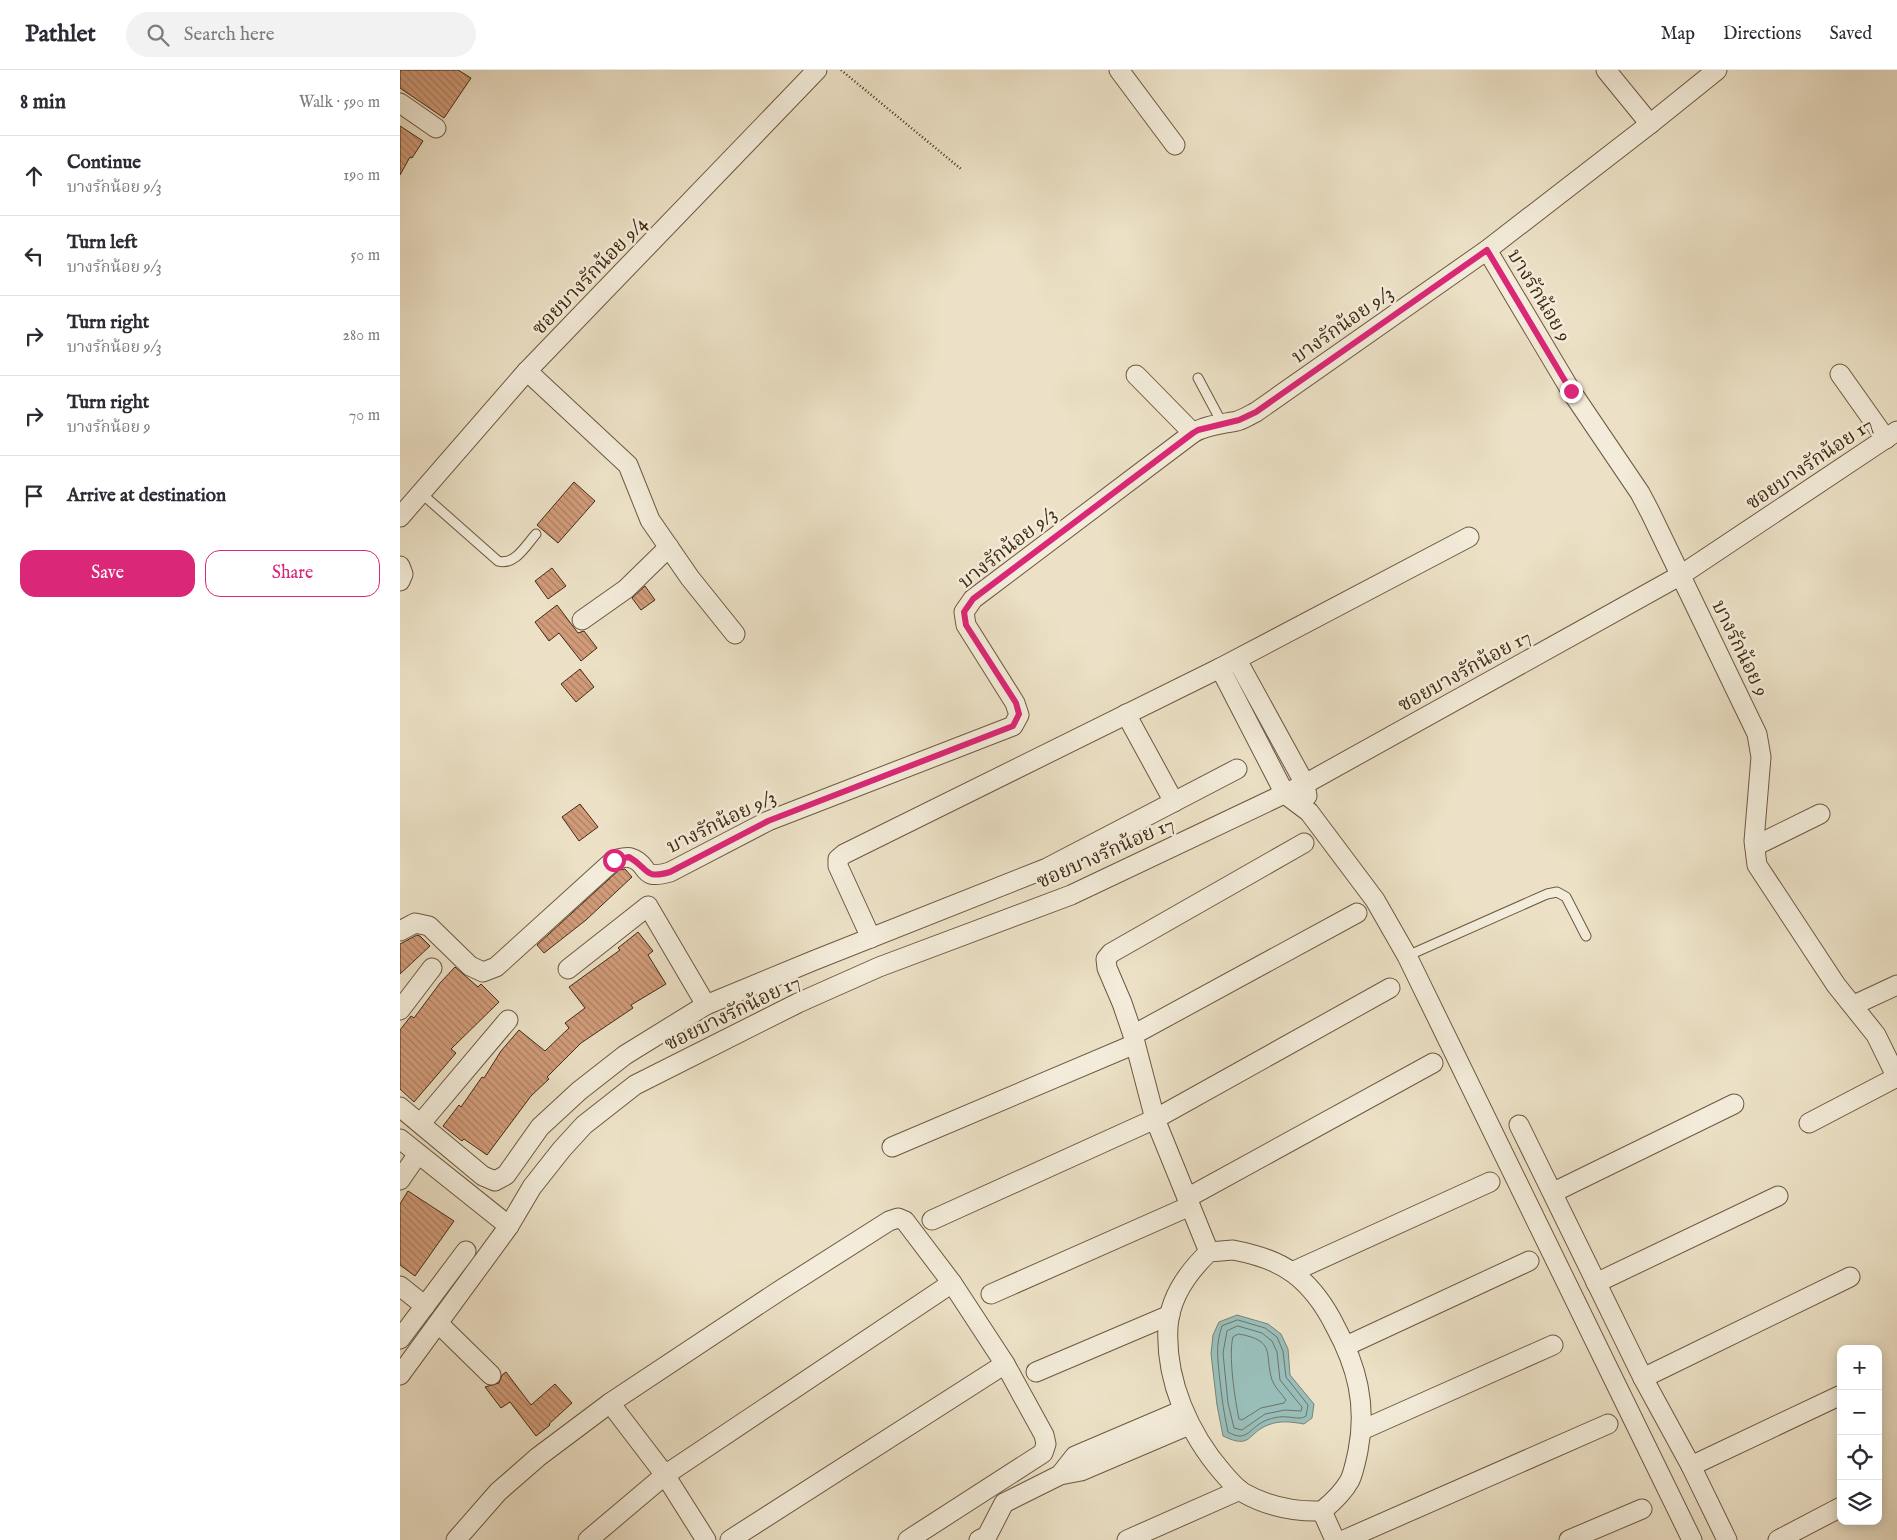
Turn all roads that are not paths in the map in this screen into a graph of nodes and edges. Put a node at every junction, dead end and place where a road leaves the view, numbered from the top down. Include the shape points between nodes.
1 (817, 70) edge
2 (1119, 70) edge
3 (1606, 70) edge
4 (1717, 70) edge
5 (400, 103) edge
6 (1650, 124) junction
7 (436, 128) dead end
8 (1175, 145) dead end
9 (1487, 250) junction
10 (527, 371) junction
11 (1840, 374) dead end
12 (1136, 375) dead end
13 (1198, 378) dead end
14 (1222, 423) junction
15 (1193, 433) junction
16 (1891, 435) edge
17 (421, 493) junction
18 (400, 517) edge
19 (536, 534) dead end
20 (1469, 537) dead end
21 (670, 547) junction
22 (400, 566) edge
23 (1681, 575) junction
24 (400, 581) edge
25 (582, 620) dead end
26 (735, 634) dead end
27 (1229, 664) junction
28 (1126, 714) junction
29 (1237, 769) dead end
30 (1305, 784) junction
31 (1285, 794) junction
32 (1174, 802) junction
33 (1309, 812) junction
34 (1820, 814) dead end
35 (1304, 843) dead end
36 (1754, 846) junction
37 (1357, 913) dead end
38 (400, 931) edge
39 (1586, 936) dead end
40 (871, 938) junction
41 (1407, 956) junction
42 (432, 968) dead end
43 (568, 969) dead end
44 (1897, 985) edge
45 (1390, 988) dead end
46 (706, 1005) junction
47 (1854, 1006) junction
48 (400, 1010) edge
49 (508, 1020) dead end
50 (1134, 1039) junction
51 (1433, 1063) dead end
52 (1897, 1077) edge
53 (1734, 1104) dead end
54 (400, 1107) edge
55 (1155, 1119) junction
56 (421, 1123) junction
57 (1809, 1123) dead end
58 (1520, 1125) dead end
59 (400, 1139) edge
60 (892, 1147) dead end
61 (418, 1154) junction
62 (400, 1180) edge
63 (1490, 1182) dead end
64 (1554, 1192) junction
65 (1778, 1196) dead end
66 (1189, 1202) junction
67 (932, 1220) dead end
68 (509, 1226) junction
69 (466, 1251) dead end
70 (1209, 1252) junction
71 (1529, 1261) dead end
72 (1292, 1272) junction
73 (1850, 1277) dead end
74 (952, 1283) junction
75 (1596, 1283) junction
76 (400, 1286) edge
77 (991, 1294) dead end
78 (425, 1306) junction
79 (1170, 1315) junction
80 (439, 1324) junction
81 (400, 1338) edge
82 (1553, 1345) dead end
83 (1346, 1346) junction
84 (1005, 1364) junction
85 (1036, 1372) dead end
86 (400, 1375) edge
87 (492, 1375) dead end
88 (1643, 1378) junction
89 (1837, 1396) edge
90 (610, 1403) junction
91 (1186, 1417) junction
92 (1608, 1424) dead end
93 (1362, 1430) junction
94 (1690, 1466) junction
95 (665, 1475) junction
96 (1240, 1490) junction
97 (1642, 1509) dead end
98 (1837, 1509) edge
99 (1322, 1511) junction
100 (456, 1540) edge
101 (588, 1540) edge
102 (706, 1540) edge
103 (730, 1540) edge
104 (908, 1540) edge
105 (980, 1540) edge
106 (1127, 1540) edge
107 (1335, 1540) edge
108 (1344, 1540) edge
109 (1569, 1540) edge
110 (1692, 1540) edge
111 (1727, 1540) edge
112 (1778, 1540) edge

1 - 10 street, ซอยบางรักน้อย 9/4
2 - 8 street
3 - 6 street
4 - 6 street, บางรักน้อย 9/3
5 - 7 street
6 - 9 street, บางรักน้อย 9/3
9 - 14 street, บางรักน้อย 9/3 via 1256,412
9 - 23 street, บางรักน้อย 9 via 1571,391 1640,493
10 - 17 street, ซอยบางรักน้อย 9/4
10 - 21 street via 628,465 650,520
11 - 16 street
12 - 15 street
13 - 14 lane
14 - 15 street, บางรักน้อย 9/3
15 - 38 street, บางรักน้อย 9/3 via 973,599 964,612 966,625 1016,703 1019,714 1013,726 768,821 670,872 657,876 646,872 640,863 629,857 614,860 496,967 483,972 470,966 429,926 415,923
16 - 23 street, ซอยบางรักน้อย 17
17 - 18 street, ซอยบางรักน้อย 9/4
17 - 19 lane via 503,563 510,561
20 - 27 street
21 - 25 street via 626,589
21 - 26 street via 690,578
22 - 24 street via 403,574
23 - 30 street, ซอยบางรักน้อย 17
23 - 36 street, บางรักน้อย 9 via 1757,734 1762,758
27 - 28 street
27 - 30 street
27 - 31 street
28 - 32 street
28 - 40 street via 838,858 838,866
29 - 32 street
30 - 31 street, ซอยบางรักน้อย 17
30 - 33 street
31 - 33 street
31 - 68 street, ซอยบางรักน้อย 17 via 1071,895 879,967 635,1085 584,1126 562,1149 532,1187
32 - 40 street via 1047,868
33 - 41 street via 1375,900
34 - 36 street
35 - 50 street via 1108,956 1106,968
36 - 47 street, บางรักน้อย 9 via 1757,865
37 - 50 street
39 - 41 lane via 1566,897 1557,892
40 - 46 street
41 - 110 street
42 - 48 street
43 - 46 street via 648,906
44 - 47 street
45 - 55 street
46 - 56 street via 624,1055 579,1091 540,1127 506,1175 495,1181 483,1176
47 - 52 street, บางรักน้อย 9 via 1876,1035
49 - 56 street
50 - 55 street
50 - 60 street
51 - 66 street
52 - 57 street
53 - 64 street
54 - 56 street
55 - 66 street
55 - 67 street
58 - 64 street
59 - 61 street
61 - 62 street
61 - 68 street
63 - 72 street
64 - 75 street
65 - 75 street
66 - 70 street
66 - 77 street
68 - 80 street, ซอยบางรักน้อย 17
69 - 78 street
70 - 72 street via 1233,1250 1256,1254
70 - 79 street via 1191,1270 1178,1291
71 - 83 street
72 - 83 street via 1308,1285 1326,1309
73 - 88 street
74 - 84 street
74 - 90 street via 906,1221 898,1218 778,1291
74 - 95 street
75 - 88 street
76 - 78 street
78 - 81 street
79 - 85 street
79 - 91 street via 1169,1351
80 - 86 street, ซอยบางรักน้อย 17
80 - 87 street
82 - 93 street
83 - 93 street via 1360,1396
84 - 103 street
84 - 104 street via 1044,1435 1043,1453
88 - 94 street
89 - 94 street
90 - 95 street
90 - 100 street via 538,1457 498,1492
91 - 96 street via 1214,1462
91 - 105 street via 1081,1471 1060,1476 1004,1503 987,1536
92 - 108 street
93 - 99 street via 1350,1479 1340,1495
94 - 111 street
95 - 101 street
95 - 102 street
96 - 99 street via 1272,1506
96 - 106 street
97 - 109 street
98 - 112 street
99 - 107 street

